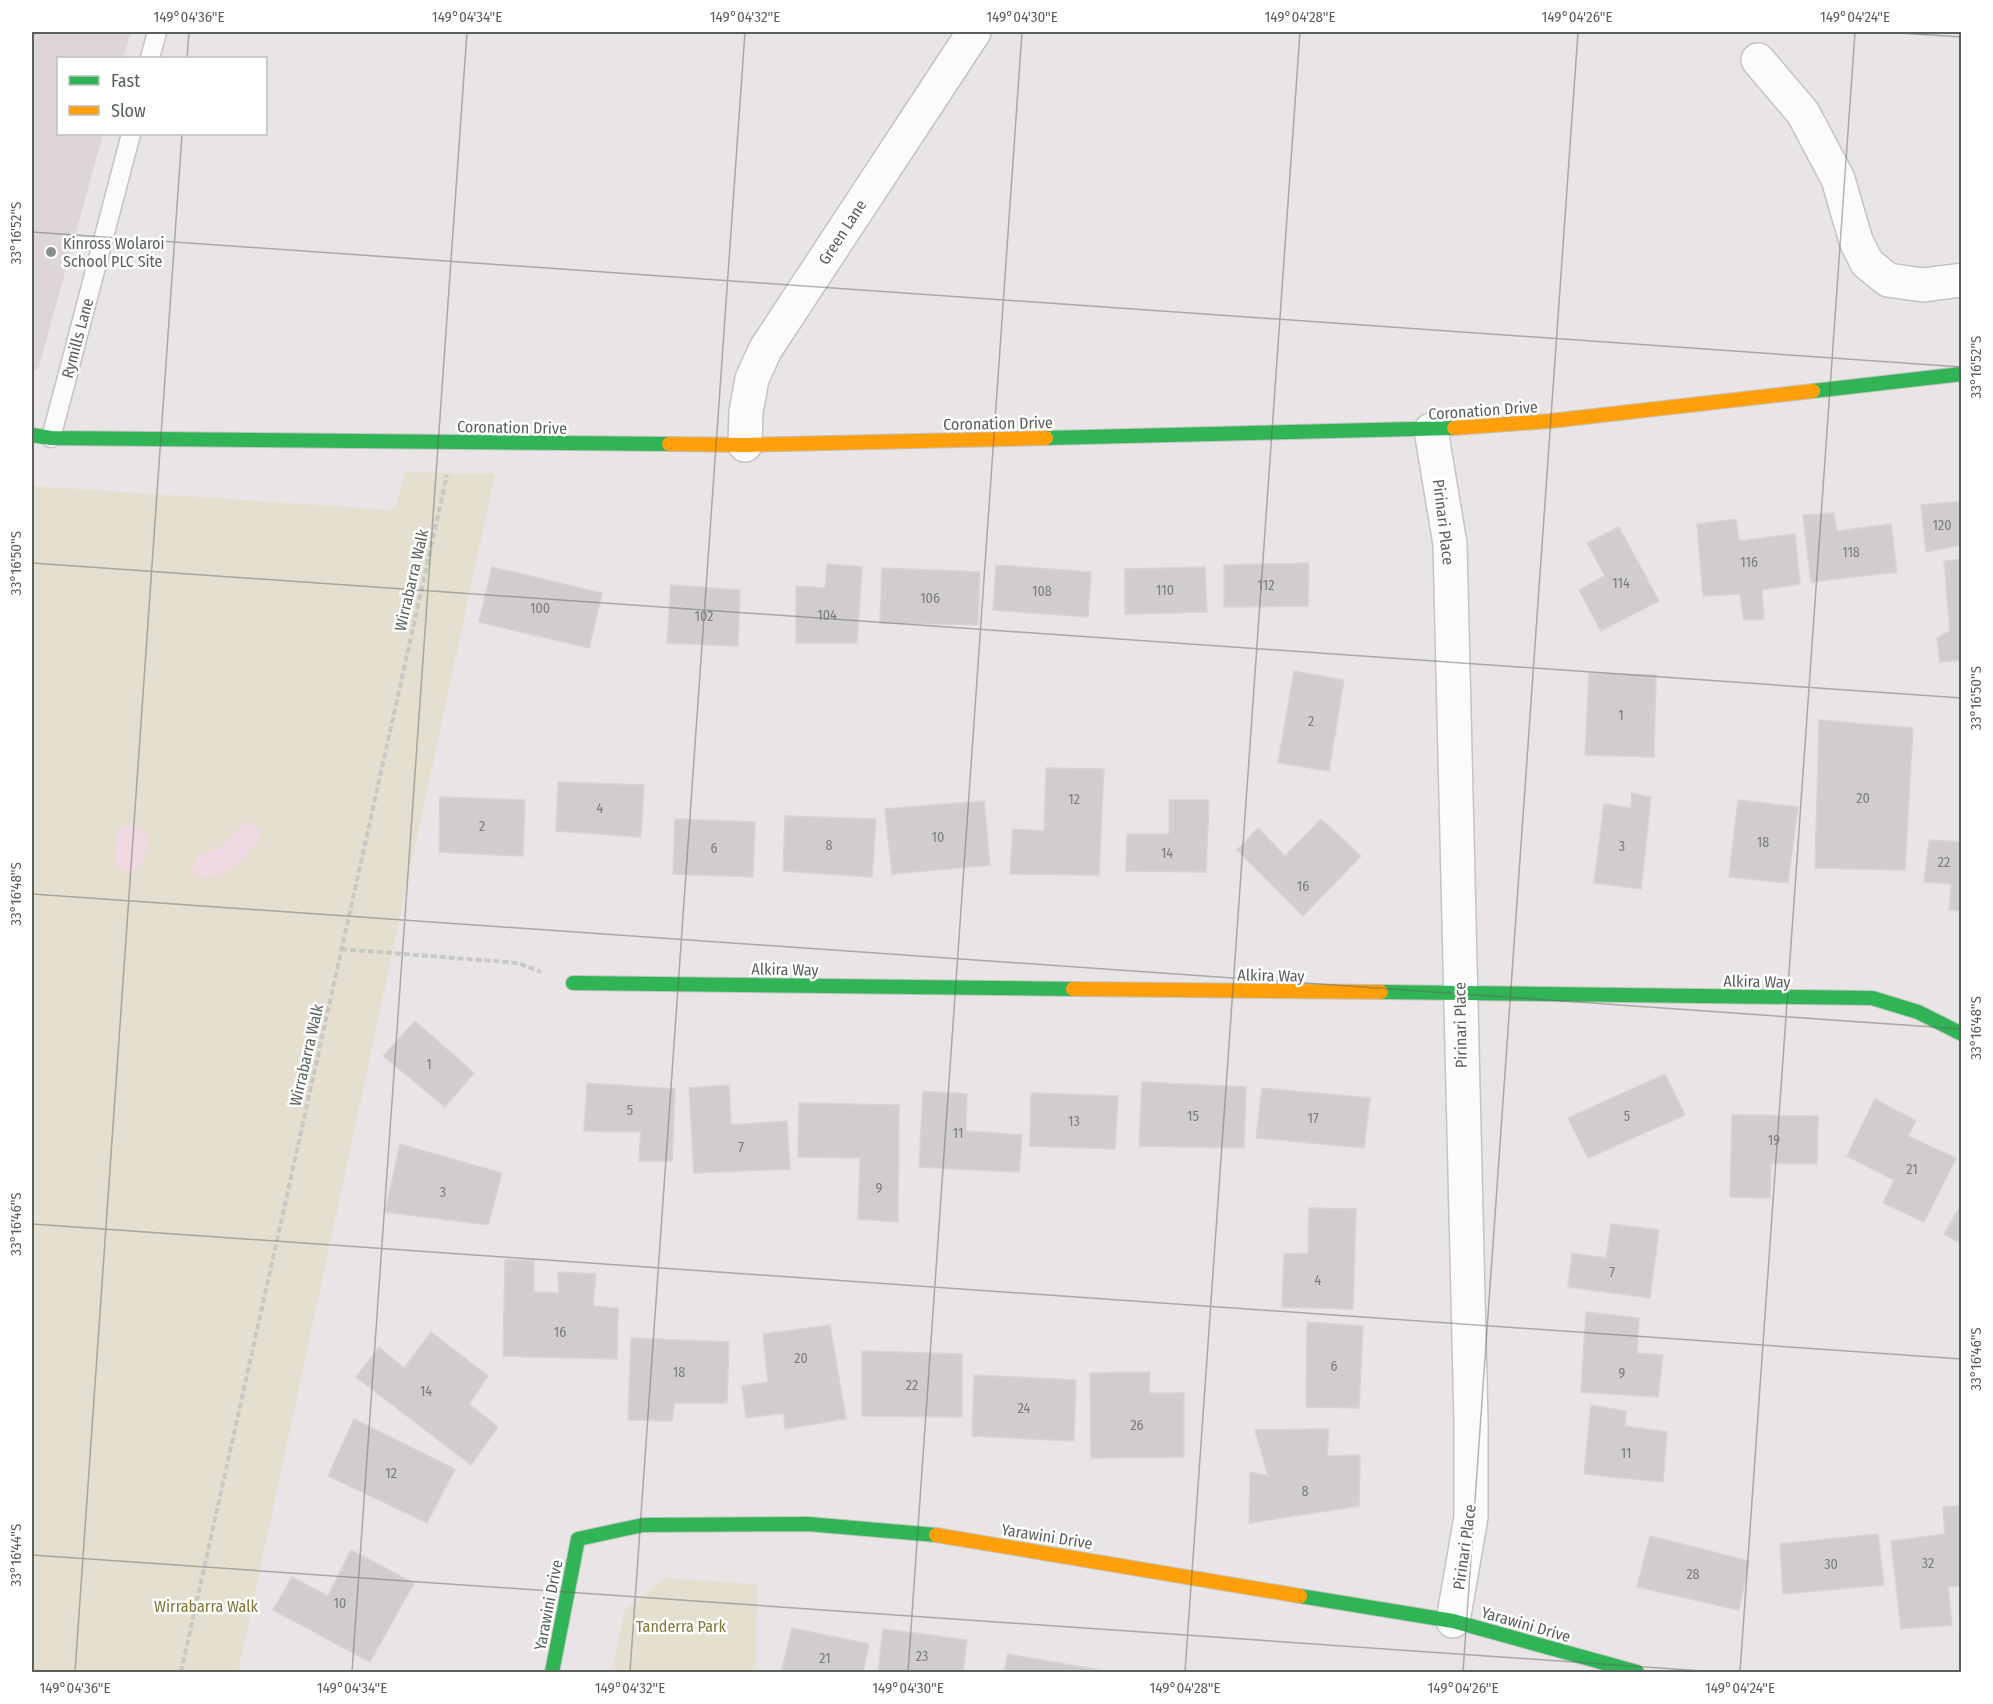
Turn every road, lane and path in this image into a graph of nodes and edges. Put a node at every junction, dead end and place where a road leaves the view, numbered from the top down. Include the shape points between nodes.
1 (157, 32) edge
2 (974, 32) edge
3 (150, 57) edge
4 (1758, 60) dead end
5 (131, 135) edge
6 (1962, 280) edge
7 (1962, 374) edge
8 (1431, 430) junction
9 (32, 435) edge
10 (51, 438) junction
11 (454, 442) junction
12 (746, 446) junction
13 (341, 949) junction
14 (573, 983) joint
15 (1459, 993) junction
16 (1962, 1034) edge
17 (1453, 1621) junction
18 (181, 1672) edge
19 (552, 1672) edge
20 (1637, 1672) edge

1 - 3 lane
2 - 12 street, Green Lane via 765,350 752,379 746,412
4 - 6 street via 1803,113 1838,178 1856,241 1867,263 1888,280 1923,285
5 - 10 lane, Rymills Lane
7 - 8 street, Coronation Drive via 1550,421
8 - 12 street, Coronation Drive
8 - 15 street, Pirinari Place via 1450,544
9 - 10 street, Coronation Drive
10 - 11 street, Coronation Drive
11 - 12 street, Coronation Drive
11 - 13 path, Wirrabarra Walk
13 - 14 path via 518,963
13 - 18 path, Wirrabarra Walk
14 - 15 street, Alkira Way
15 - 16 street, Alkira Way via 1872,998 1935,1018
15 - 17 street, Pirinari Place via 1471,1516
17 - 19 street, Yarawini Drive via 931,1534 808,1524 644,1525 578,1539
17 - 20 street, Yarawini Drive

